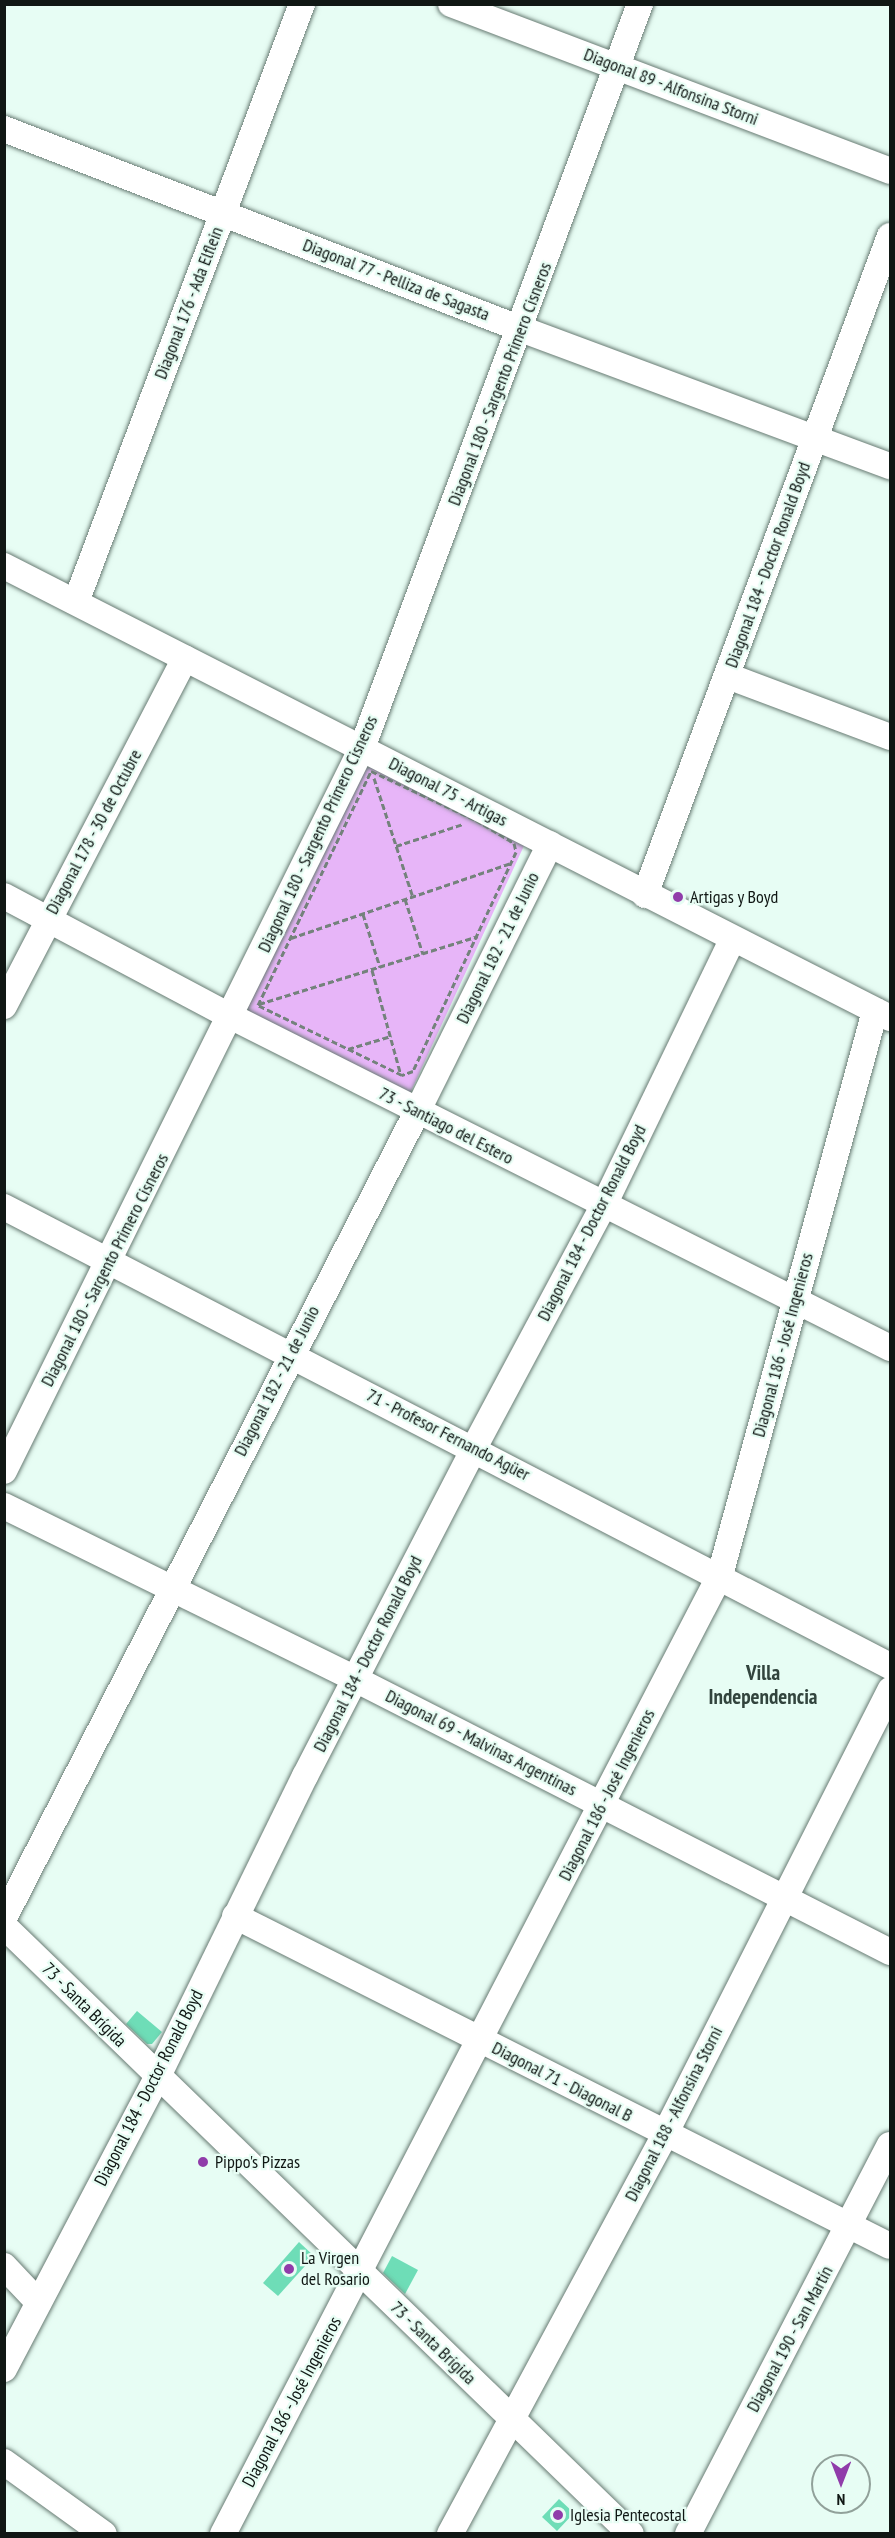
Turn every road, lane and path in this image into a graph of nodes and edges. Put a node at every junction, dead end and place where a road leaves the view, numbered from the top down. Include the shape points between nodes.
1 (302, 4) edge
2 (451, 4) edge
3 (640, 4) edge
4 (617, 66) junction
5 (4, 129) edge
6 (891, 171) edge
7 (224, 214) junction
8 (891, 236) edge
9 (521, 329) junction
10 (816, 438) junction
11 (891, 466) edge
12 (4, 566) edge
13 (76, 602) junction
14 (185, 658) junction
15 (728, 676) junction
16 (891, 737) edge
17 (367, 759) junction
18 (476, 820) junction
19 (550, 844) junction
20 (396, 846) junction
21 (511, 863) junction
22 (645, 895) junction
23 (4, 896) edge
24 (412, 897) junction
25 (405, 899) junction
26 (363, 914) junction
27 (48, 918) junction
28 (478, 936) junction
29 (291, 938) junction
30 (732, 940) junction
31 (423, 954) junction
32 (380, 967) junction
33 (372, 970) junction
34 (258, 1005) junction
35 (4, 1006) edge
36 (883, 1015) edge
37 (231, 1017) junction
38 (391, 1036) junction
39 (348, 1049) junction
40 (340, 1051) dead end
41 (402, 1075) junction
42 (404, 1083) dead end
43 (417, 1112) junction
44 (604, 1205) junction
45 (4, 1207) edge
46 (109, 1261) junction
47 (794, 1300) junction
48 (891, 1348) edge
49 (290, 1355) junction
50 (474, 1448) junction
51 (4, 1471) edge
52 (4, 1506) edge
53 (720, 1575) junction
54 (171, 1589) junction
55 (891, 1666) edge
56 (355, 1679) junction
57 (891, 1690) edge
58 (601, 1805) junction
59 (784, 1899) junction
60 (235, 1916) junction
61 (4, 1918) edge
62 (4, 1926) edge
63 (891, 1952) edge
64 (481, 2040) junction
65 (157, 2078) junction
66 (665, 2134) junction
67 (891, 2145) edge
68 (849, 2226) junction
69 (891, 2246) edge
70 (4, 2266) edge
71 (361, 2272) junction
72 (38, 2302) junction
73 (4, 2369) edge
74 (513, 2420) junction
75 (4, 2462) edge
76 (104, 2534) edge
77 (223, 2534) edge
78 (450, 2534) edge
79 (631, 2534) edge
80 (688, 2534) edge

1 - 7 street, Diagonal 176 - Ada Elflein
2 - 4 street, Diagonal 89 - Alfonsina Storni
3 - 4 street, Diagonal 180 - Sargento Primero Cisneros
4 - 6 street, Diagonal 89 - Alfonsina Storni
4 - 9 street, Diagonal 180 - Sargento Primero Cisneros
5 - 7 street, Diagonal 77 - Pelliza de Sagasta
7 - 9 street, Diagonal 77 - Pelliza de Sagasta
7 - 13 street, Diagonal 176 - Ada Elflein
8 - 10 street, Diagonal 184 - Doctor Ronald Boyd
9 - 10 street, Diagonal 77 - Pelliza de Sagasta
9 - 17 street, Diagonal 180 - Sargento Primero Cisneros
10 - 11 street, Diagonal 77 - Pelliza de Sagasta
10 - 15 street, Diagonal 184 - Doctor Ronald Boyd
12 - 13 street, Diagonal 75 - Artigas
13 - 14 street, Diagonal 75 - Artigas
14 - 17 street, Diagonal 75 - Artigas
14 - 27 street, Diagonal 178 - 30 de Octubre
15 - 16 street
15 - 22 street, Diagonal 184 - Doctor Ronald Boyd
17 - 18 path
17 - 19 street, Diagonal 75 - Artigas
17 - 20 path
17 - 29 path
17 - 37 street, Diagonal 180 - Sargento Primero Cisneros
18 - 20 path
18 - 21 path via 514,843
19 - 22 street, Diagonal 75 - Artigas
19 - 43 street, Diagonal 182 - 21 de Junio
20 - 24 path
21 - 24 path
21 - 28 path
22 - 30 street, Diagonal 75 - Artigas
23 - 27 street, 73 - Santiago del Estero
24 - 25 path
25 - 26 path
25 - 31 path
26 - 29 path
26 - 32 path
27 - 35 street, Diagonal 178 - 30 de Octubre
27 - 37 street, 73 - Santiago del Estero
28 - 31 path
28 - 41 path via 413,1071
29 - 34 path
30 - 36 street, Diagonal 75 - Artigas
30 - 44 street, Diagonal 184 - Doctor Ronald Boyd
31 - 32 path
32 - 33 path
33 - 34 path
33 - 38 path
34 - 39 path
36 - 47 street, Diagonal 186 - José Ingenieros
37 - 43 street, 73 - Santiago del Estero
37 - 46 street, Diagonal 180 - Sargento Primero Cisneros
38 - 39 path
38 - 41 path
39 - 40 path
39 - 41 path
41 - 42 path
43 - 44 street, 73 - Santiago del Estero
43 - 49 street, Diagonal 182 - 21 de Junio
44 - 47 street, 73 - Santiago del Estero
44 - 50 street, Diagonal 184 - Doctor Ronald Boyd
45 - 46 street, 71 - Profesor Fernando Agüer
46 - 49 street, 71 - Profesor Fernando Agüer
46 - 51 street, Diagonal 180 - Sargento Primero Cisneros
47 - 48 street, 73 - Santiago del Estero
47 - 53 street, Diagonal 186 - José Ingenieros
49 - 50 street, 71 - Profesor Fernando Agüer
49 - 54 street, Diagonal 182 - 21 de Junio
50 - 53 street, 71 - Profesor Fernando Agüer
50 - 56 street, Diagonal 184 - Doctor Ronald Boyd
52 - 54 street, Diagonal 69 - Malvinas Argentinas
53 - 55 street, 71 - Profesor Fernando Agüer
53 - 58 street, Diagonal 186 - José Ingenieros
54 - 56 street, Diagonal 69 - Malvinas Argentinas
54 - 61 street, Diagonal 182 - 21 de Junio
56 - 58 street, Diagonal 69 - Malvinas Argentinas
56 - 60 street, Diagonal 184 - Doctor Ronald Boyd
57 - 59 street, Diagonal 188 - Alfonsina Storni
58 - 59 street, Diagonal 69 - Malvinas Argentinas
58 - 64 street, Diagonal 186 - José Ingenieros
59 - 63 street, Diagonal 69 - Malvinas Argentinas
59 - 66 street, Diagonal 188 - Alfonsina Storni
60 - 64 street, Diagonal 71 - Diagonal B
60 - 65 street, Diagonal 184 - Doctor Ronald Boyd
62 - 65 street, 73 - Santa Brígida
64 - 66 street, Diagonal 71 - Diagonal B
64 - 71 street, Diagonal 186 - José Ingenieros
65 - 71 street, 73 - Santa Brígida
65 - 72 street, Diagonal 184 - Doctor Ronald Boyd
66 - 68 street, Diagonal 71 - Diagonal B
66 - 74 street, Diagonal 188 - Alfonsina Storni
67 - 68 street, Diagonal 190 - San Martín
68 - 69 street, Diagonal 71 - Diagonal B
68 - 80 street, Diagonal 190 - San Martín
70 - 72 street
71 - 74 street, 73 - Santa Brígida
71 - 77 street, Diagonal 186 - José Ingenieros
72 - 73 street, Diagonal 184 - Doctor Ronald Boyd
74 - 78 street, Diagonal 188 - Alfonsina Storni
74 - 79 street, 73 - Santa Brígida
75 - 76 street

